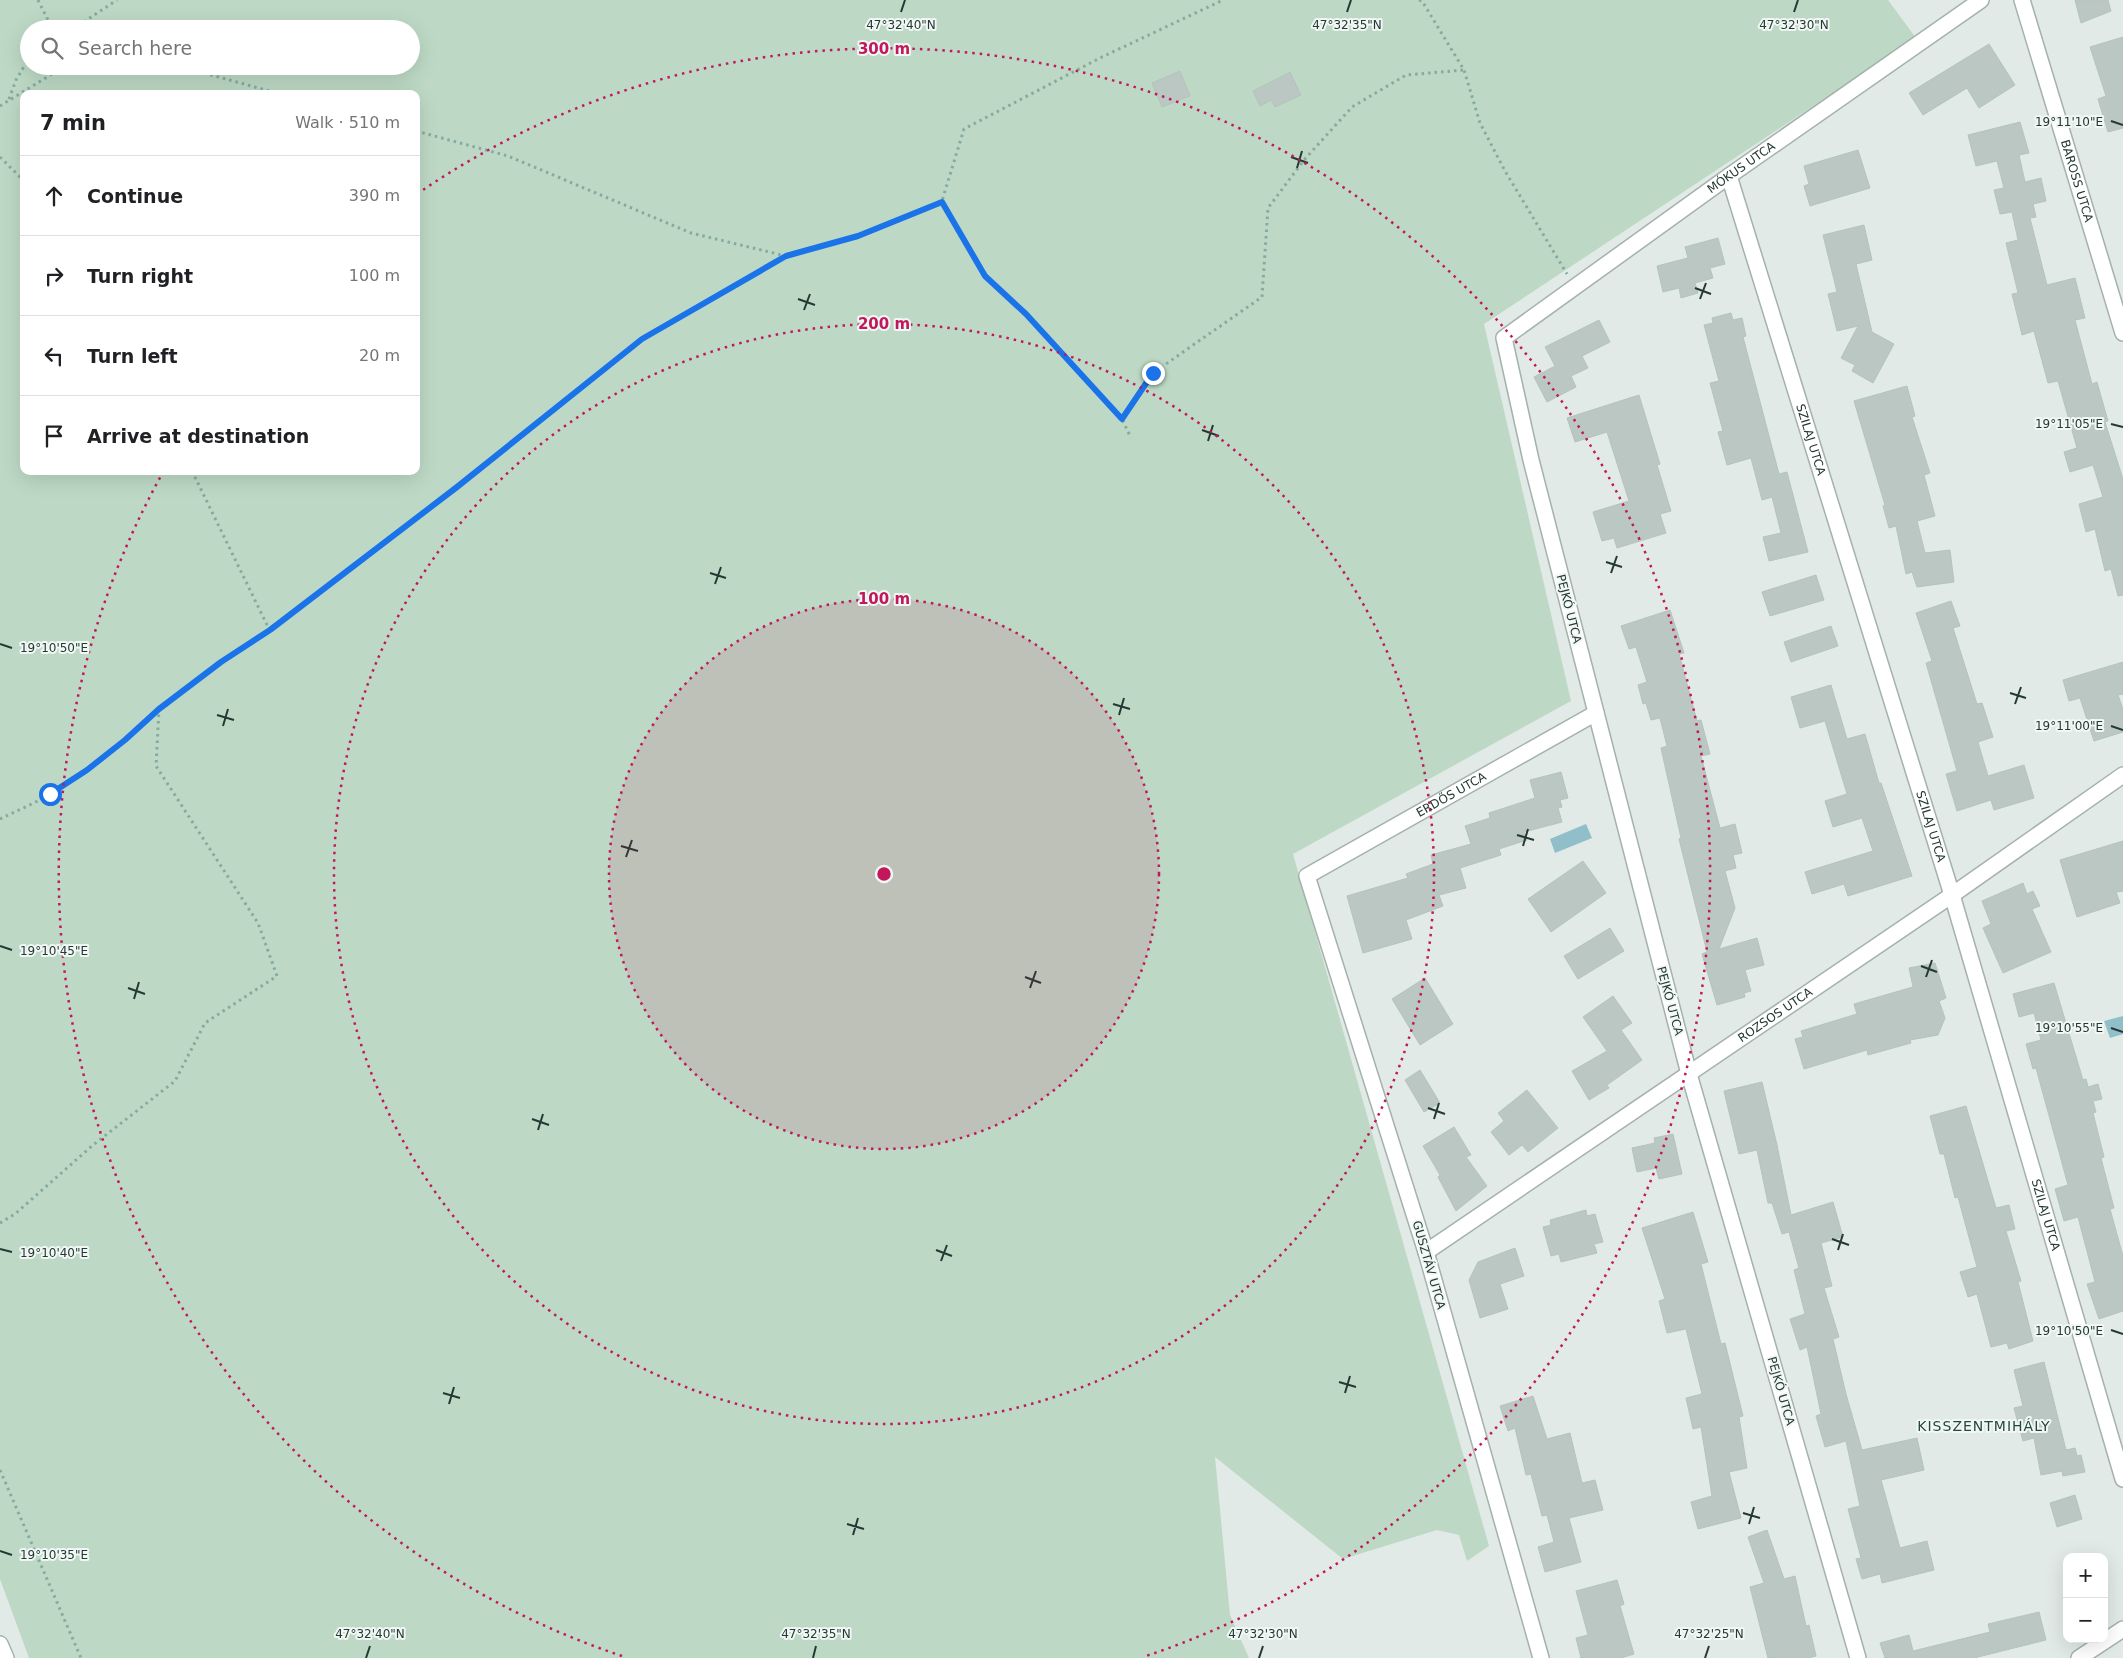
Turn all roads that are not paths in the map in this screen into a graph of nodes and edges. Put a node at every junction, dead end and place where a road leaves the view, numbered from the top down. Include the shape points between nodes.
1 (1981, 0) edge
2 (2022, 0) edge
3 (1729, 176) junction
4 (2123, 333) edge
5 (1504, 338) joint
6 (1596, 713) junction
7 (2123, 775) edge
8 (1306, 876) joint
9 (1952, 895) junction
10 (1689, 1074) junction
11 (1426, 1252) junction
12 (2123, 1479) edge
13 (2123, 1628) edge
14 (0, 1644) edge
15 (6, 1658) edge
16 (1541, 1658) edge
17 (1858, 1658) edge
18 (2079, 1658) edge

1 - 3 street, MÓKUS UTCA
2 - 4 street, BAROSS UTCA
3 - 5 street, MÓKUS UTCA
3 - 9 street, SZILAJ UTCA
5 - 6 street, PEJKÓ UTCA via 1531,460
6 - 8 street, ERDŐS UTCA
6 - 10 street, PEJKÓ UTCA
7 - 9 street, ROZSOS UTCA
8 - 11 street, GUSZTÁV UTCA
9 - 10 street, ROZSOS UTCA
9 - 12 street, SZILAJ UTCA
10 - 11 street, ROZSOS UTCA
10 - 17 street, PEJKÓ UTCA
11 - 16 street, GUSZTÁV UTCA
13 - 18 street
14 - 15 street

